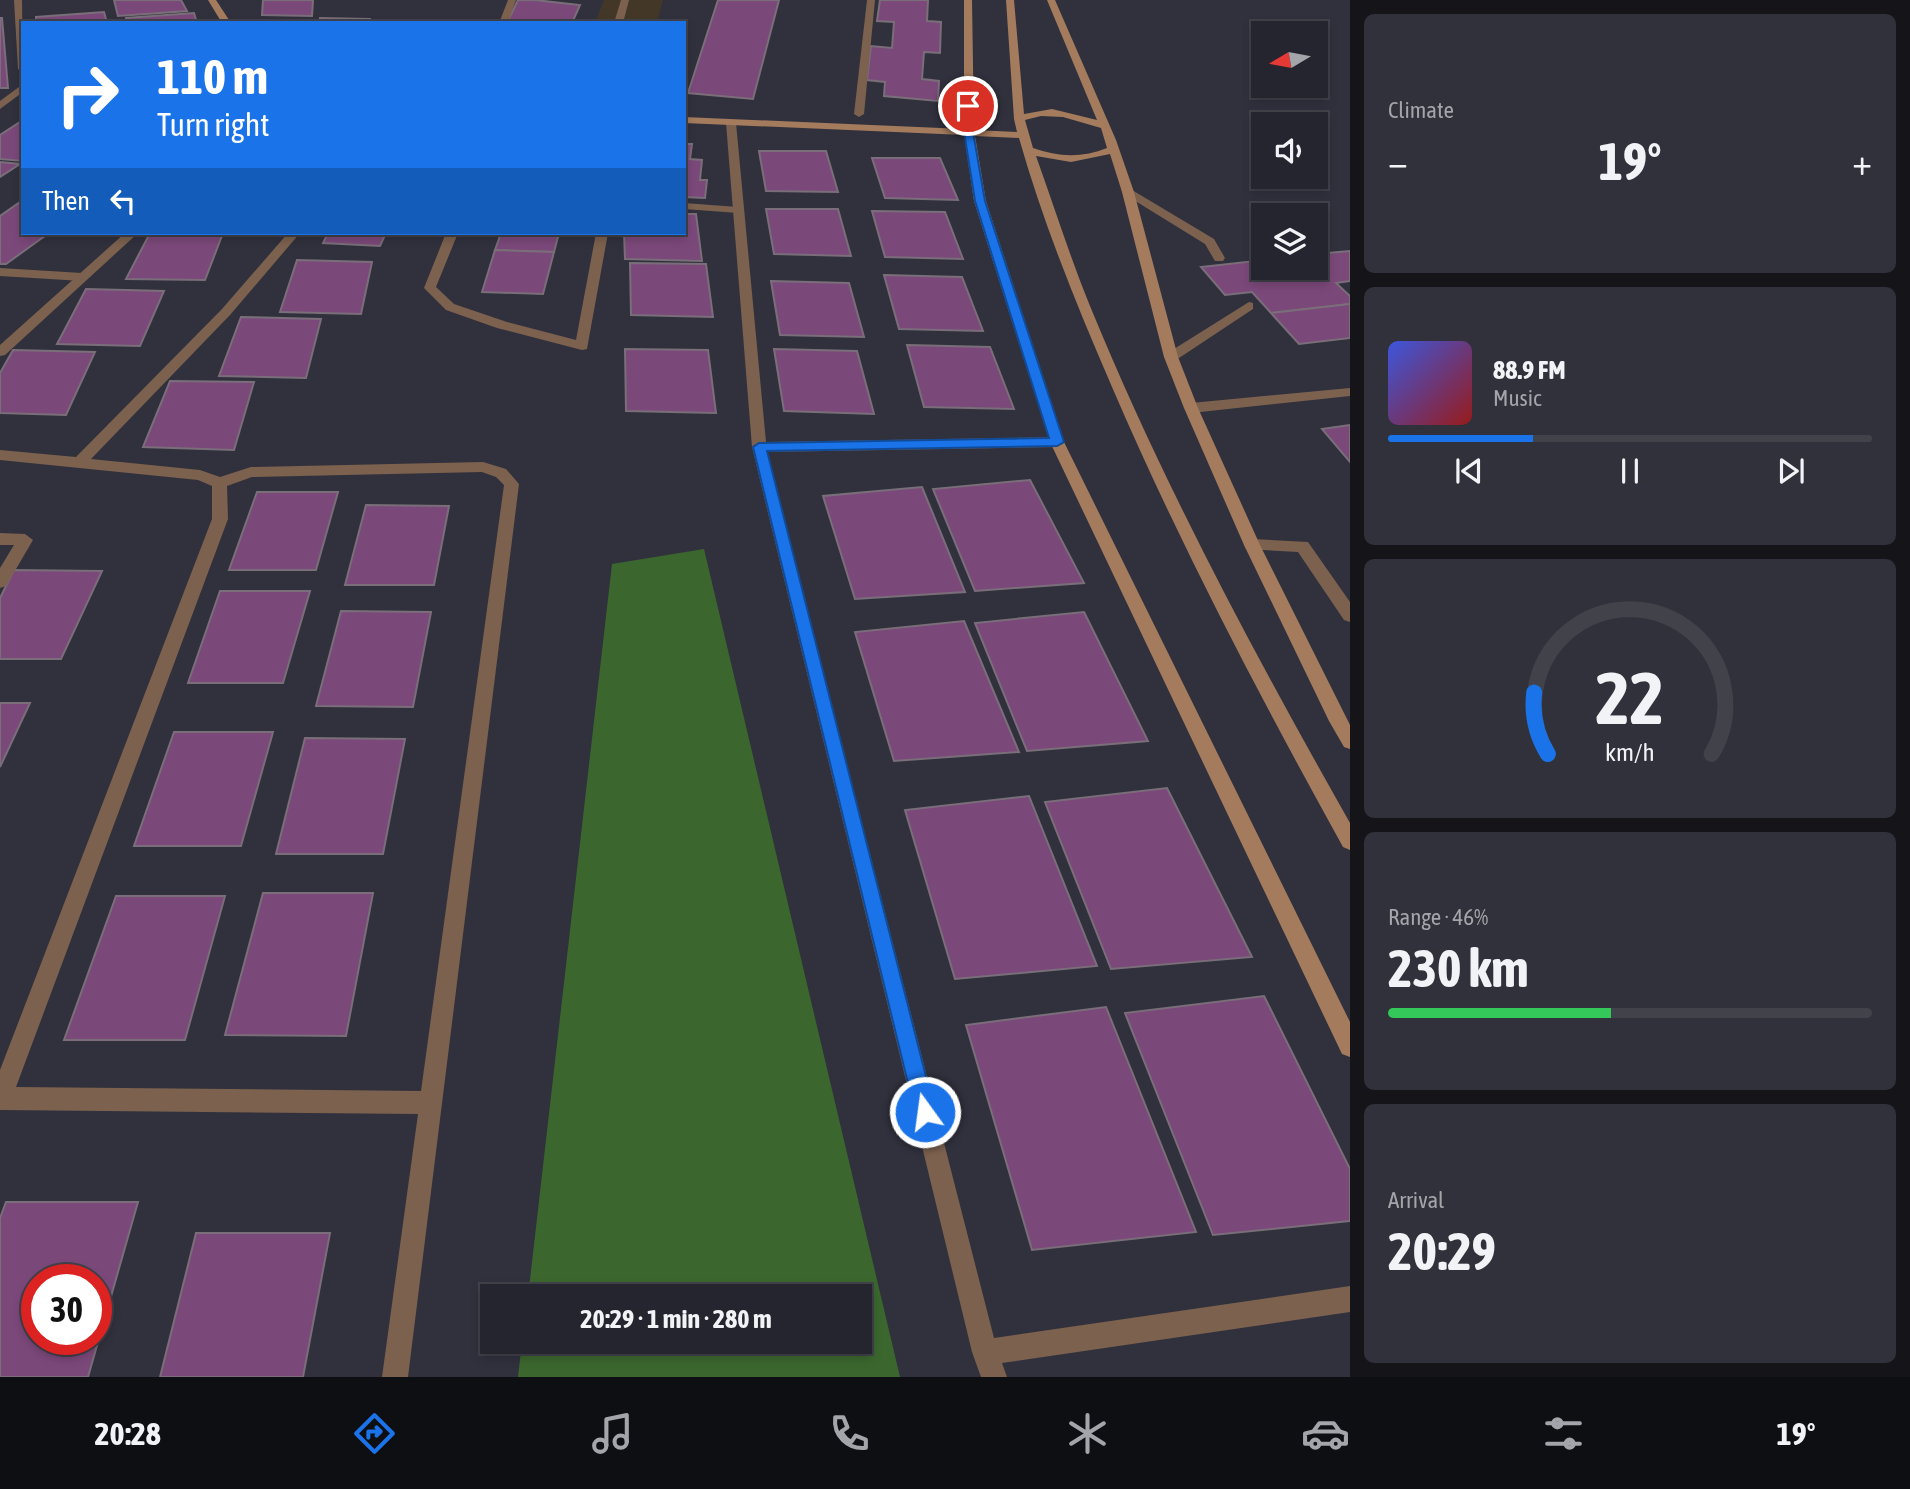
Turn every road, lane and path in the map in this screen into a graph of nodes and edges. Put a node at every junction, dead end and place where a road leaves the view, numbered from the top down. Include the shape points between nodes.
1 (18, 0) edge
2 (212, 0) edge
3 (512, 0) edge
4 (625, 0) edge
5 (871, 0) edge
6 (968, 0) edge
7 (1010, 0) edge
8 (1051, 0) edge
9 (226, 21) edge
10 (504, 21) edge
11 (619, 21) edge
12 (21, 41) edge
13 (21, 89) edge
14 (0, 106) edge
15 (859, 114) dead end
16 (1019, 119) junction
17 (686, 120) edge
18 (731, 123) junction
19 (1105, 126) junction
20 (968, 132) junction
21 (1026, 142) junction
22 (1113, 149) junction
23 (1128, 192) junction
24 (686, 206) edge
25 (738, 210) junction
26 (130, 235) edge
27 (292, 235) edge
28 (451, 235) edge
29 (602, 235) edge
30 (1219, 258) dead end
31 (0, 272) edge
32 (82, 277) junction
33 (1249, 306) dead end
34 (0, 352) edge
35 (1171, 357) junction
36 (1350, 392) edge
37 (1191, 408) junction
38 (1057, 442) junction
39 (759, 447) junction
40 (0, 455) edge
41 (79, 463) junction
42 (219, 483) junction
43 (0, 539) edge
44 (1252, 545) junction
45 (0, 582) edge
46 (1350, 615) edge
47 (1350, 741) edge
48 (1350, 841) edge
49 (1350, 1046) edge
50 (0, 1098) edge
51 (432, 1103) junction
52 (1350, 1299) edge
53 (985, 1352) junction
54 (395, 1377) edge
55 (994, 1377) edge

1 - 12 street
2 - 9 main road
3 - 10 street
4 - 11 street
5 - 15 street
6 - 20 main road
7 - 16 main road
8 - 19 main road
13 - 14 street
16 - 19 main road via 1058,112
16 - 21 main road
17 - 18 main road
18 - 20 main road
18 - 25 street
19 - 22 main road
20 - 21 main road
20 - 38 main road via 980,201
21 - 22 main road via 1042,155 1073,160
21 - 48 main road via 1083,305 1150,458 1259,678
22 - 23 main road
23 - 30 street via 1210,242
23 - 35 main road
24 - 25 street
25 - 39 street
26 - 32 street
27 - 41 street via 226,312
28 - 29 street via 430,288 450,307 582,346
31 - 32 street
32 - 34 street
33 - 35 street
35 - 37 main road
36 - 37 street
37 - 44 main road
38 - 39 street
38 - 49 main road
39 - 53 street
40 - 41 street
41 - 42 street via 200,475
42 - 50 street via 220,519
42 - 51 street via 251,472 483,467 502,473 512,484
43 - 45 street via 24,540
44 - 46 street via 1302,546
44 - 47 main road
50 - 51 street
51 - 54 street
52 - 53 street
53 - 55 street

